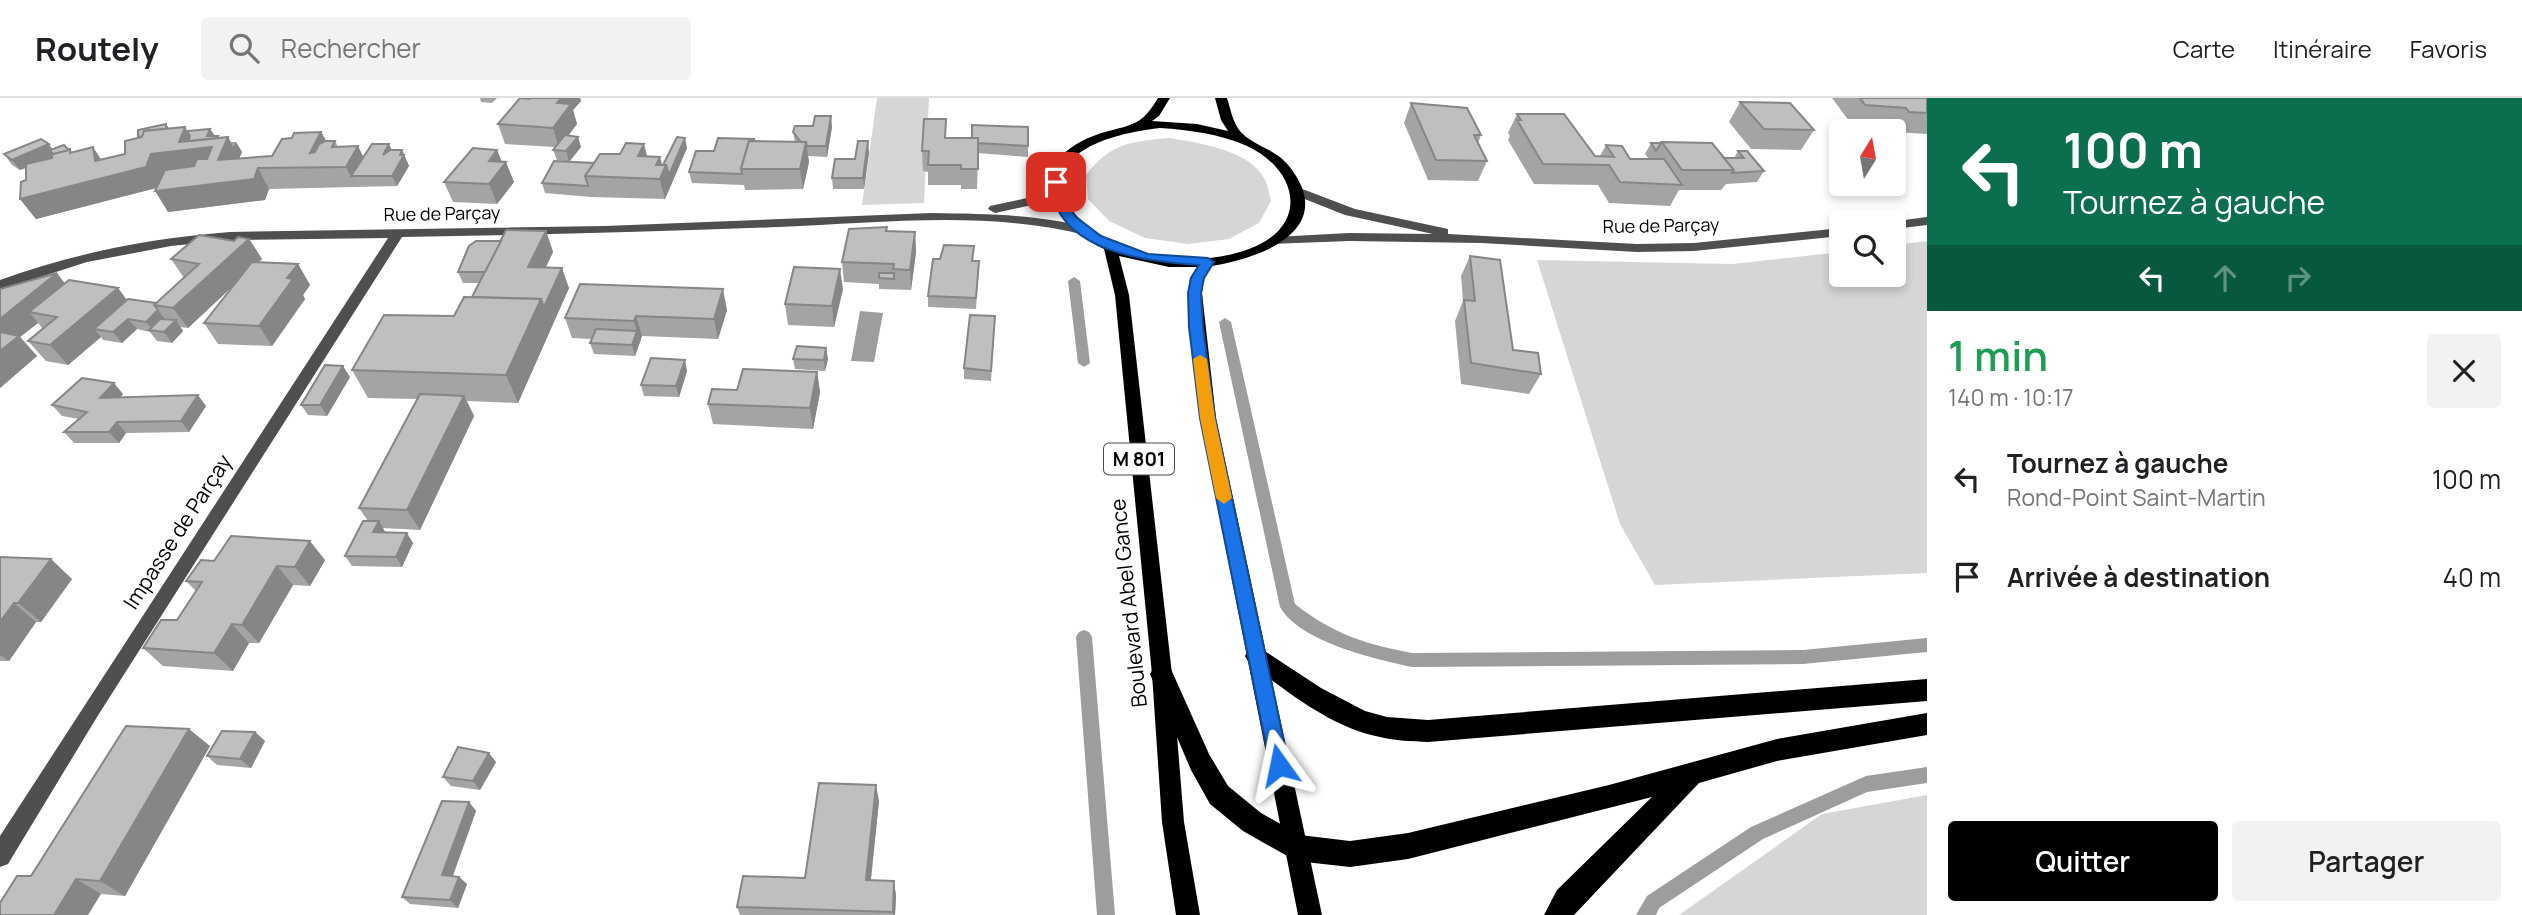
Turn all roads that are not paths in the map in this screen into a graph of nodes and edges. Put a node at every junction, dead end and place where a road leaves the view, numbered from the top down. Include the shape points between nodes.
1 (1164, 98) edge
2 (1221, 98) edge
3 (1140, 125) junction
4 (1241, 140) junction
5 (1056, 182) junction
6 (1297, 191) junction
7 (932, 216) junction
8 (1927, 220) edge
9 (1906, 223) edge
10 (1085, 231) junction
11 (1829, 233) edge
12 (397, 234) junction
13 (1481, 239) junction
14 (1275, 242) junction
15 (1110, 246) junction
16 (1208, 262) junction
17 (0, 285) edge
18 (1257, 656) junction
19 (1162, 674) junction
20 (1927, 690) edge
21 (1927, 724) edge
22 (1691, 775) junction
23 (1296, 848) junction
24 (0, 856) edge
25 (1188, 915) edge
26 (1310, 915) edge
27 (1558, 915) edge

1 - 3 main road
2 - 4 main road via 1227,120
3 - 4 main road via 1191,127
3 - 5 main road via 1081,144 1063,161
4 - 6 main road via 1277,162
5 - 7 street, Rue de Parçay via 1031,201 1014,207
5 - 10 main road via 1062,207
6 - 13 street, Rue de Parçay via 1348,212
6 - 14 main road via 1293,223
7 - 10 street, Rue de Parçay via 1018,218
7 - 12 street, Rue de Parçay
8 - 9 street
10 - 15 main road
11 - 13 street, Rue de Parçay via 1637,248
12 - 17 street, Rue de Parçay via 186,239 100,252
12 - 24 street, Impasse de Parçay
13 - 14 street, Rue de Parçay via 1349,237
14 - 16 main road via 1245,255
15 - 16 main road via 1167,261
15 - 19 main road, Boulevard Abel Gance / M 801 via 1122,295
16 - 18 main road via 1196,283 1196,327 1208,418
18 - 20 highway via 1339,711 1377,726 1428,731
18 - 23 main road
19 - 23 highway via 1219,794 1252,822
19 - 25 main road, Boulevard Abel Gance / M 801 via 1173,822
21 - 22 highway via 1777,750
22 - 23 highway via 1408,846 1350,854
22 - 27 highway via 1567,900
23 - 26 main road

